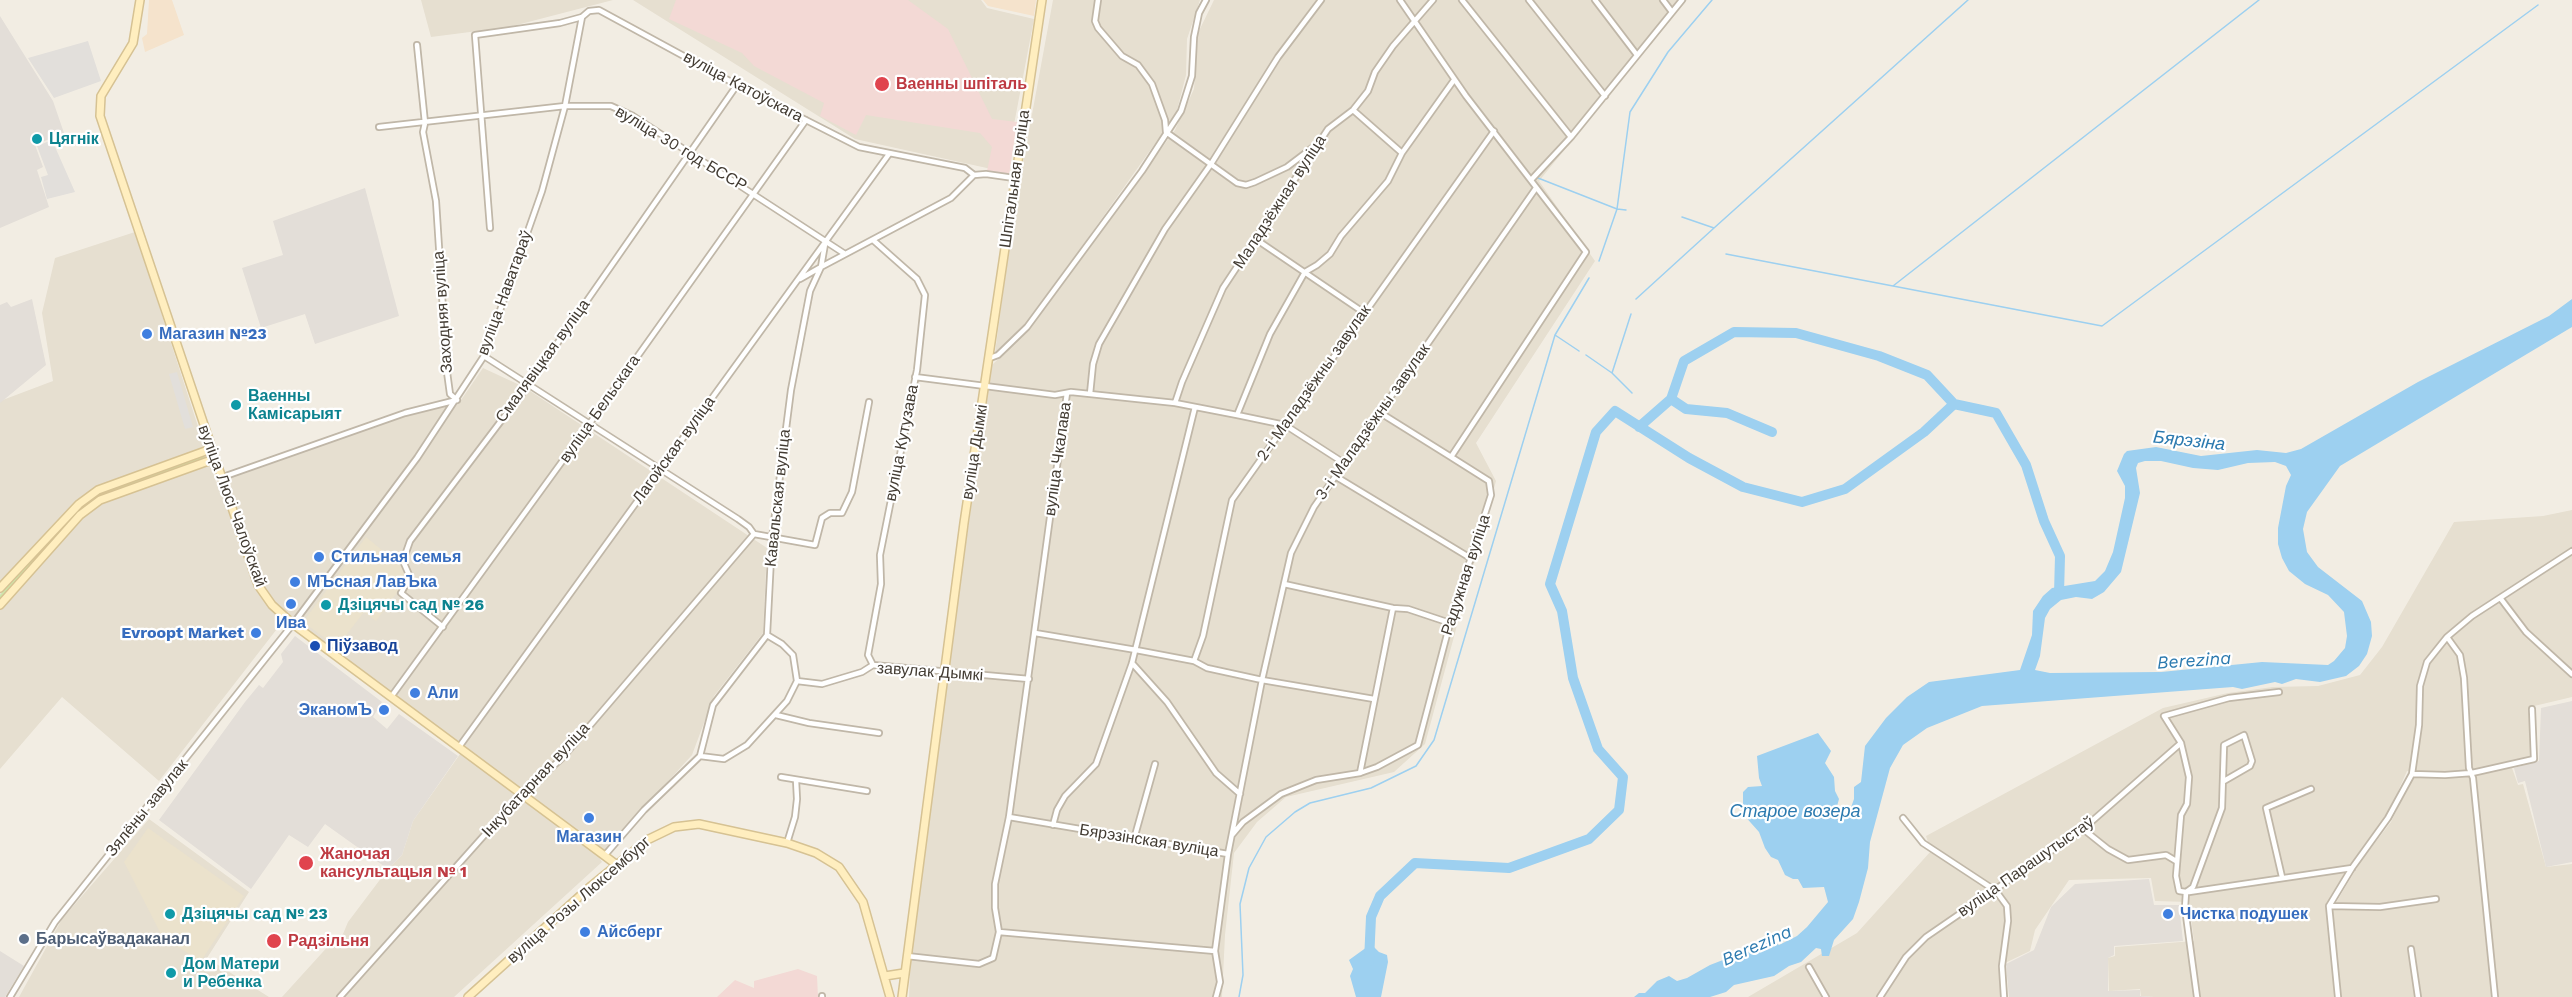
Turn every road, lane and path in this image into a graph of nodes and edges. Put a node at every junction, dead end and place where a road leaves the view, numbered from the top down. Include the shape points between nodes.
1 (140, 0) edge
2 (1042, 0) edge
3 (1098, 0) edge
4 (1206, 0) edge
5 (1321, 0) edge
6 (1400, 0) edge
7 (1432, 0) edge
8 (1462, 0) edge
9 (1529, 0) edge
10 (1595, 0) edge
11 (1663, 0) edge
12 (1682, 0) edge
13 (1672, 12) junction
14 (582, 17) junction
15 (1414, 19) junction
16 (417, 45) dead end
17 (1637, 55) junction
18 (1454, 80) junction
19 (737, 86) junction
20 (1605, 96) junction
21 (565, 106) junction
22 (1353, 110) junction
23 (482, 115) junction
24 (806, 120) junction
25 (425, 123) junction
26 (379, 127) dead end
27 (1494, 131) junction
28 (1166, 132) junction
29 (1571, 137) junction
30 (1316, 145) junction
31 (690, 153) junction
32 (1402, 153) junction
33 (889, 154) junction
34 (1211, 164) junction
35 (974, 175) junction
36 (1014, 178) junction
37 (1532, 180) junction
38 (1536, 188) junction
39 (753, 193) junction
40 (490, 228) dead end
41 (873, 240) junction
42 (1257, 240) junction
43 (826, 241) junction
44 (845, 254) junction
45 (821, 267) junction
46 (1305, 272) junction
47 (797, 280) junction
48 (1364, 312) junction
49 (484, 356) junction
50 (990, 358) junction
51 (915, 377) junction
52 (529, 384) junction
53 (985, 386) junction
54 (1067, 393) junction
55 (1090, 393) junction
56 (457, 400) junction
57 (868, 402) dead end
58 (1175, 403) junction
59 (1195, 406) junction
60 (1379, 412) junction
61 (1238, 415) junction
62 (590, 423) junction
63 (1285, 425) junction
64 (211, 449) junction
65 (1451, 457) junction
66 (214, 459) junction
67 (1344, 463) junction
68 (661, 469) junction
69 (1335, 476) junction
70 (220, 478) junction
71 (754, 534) junction
72 (772, 538) junction
73 (2572, 551) edge
74 (1472, 559) junction
75 (1284, 584) junction
76 (0, 588) edge
77 (2501, 599) junction
78 (0, 604) edge
79 (1393, 608) junction
80 (1450, 623) junction
81 (293, 624) junction
82 (443, 627) junction
83 (1035, 633) junction
84 (767, 635) junction
85 (2447, 637) junction
86 (1136, 650) junction
87 (1194, 661) junction
88 (1132, 663) junction
89 (873, 665) junction
90 (944, 673) junction
91 (2572, 674) edge
92 (1029, 679) junction
93 (1262, 680) junction
94 (797, 681) junction
95 (2278, 692) dead end
96 (391, 696) junction
97 (1374, 699) junction
98 (2532, 709) dead end
99 (776, 715) junction
100 (879, 733) dead end
101 (2181, 744) junction
102 (459, 747) junction
103 (700, 756) junction
104 (1155, 764) dead end
105 (1360, 773) junction
106 (2472, 773) junction
107 (2412, 774) junction
108 (782, 777) dead end
109 (796, 780) junction
110 (2224, 781) junction
111 (2311, 789) dead end
112 (867, 791) dead end
113 (524, 794) junction
114 (1240, 794) junction
115 (1009, 817) junction
116 (1904, 819) dead end
117 (1053, 825) junction
118 (2084, 829) junction
119 (1232, 835) junction
120 (1134, 839) junction
121 (787, 843) junction
122 (1228, 854) junction
123 (605, 855) junction
124 (2176, 861) junction
125 (617, 865) junction
126 (2352, 868) junction
127 (2282, 877) junction
128 (1996, 891) junction
129 (2186, 892) junction
130 (2436, 899) dead end
131 (2329, 906) junction
132 (999, 932) junction
133 (2411, 949) dead end
134 (1215, 951) junction
135 (907, 956) junction
136 (1809, 967) dead end
137 (904, 973) junction
138 (885, 976) junction
139 (10, 997) edge
140 (340, 997) edge
141 (468, 997) edge
142 (890, 997) edge
143 (902, 997) edge
144 (1216, 997) edge
145 (1826, 997) edge
146 (1880, 997) edge
147 (2004, 997) edge
148 (2197, 997) edge
149 (2338, 997) edge
150 (2418, 997) edge
151 (2495, 997) edge

1 - 64 street, вуліца Люсі Чалоўскай via 133,43 101,96 100,116
2 - 36 street, Шпітальная вуліца
3 - 28 street via 1098,28 1109,44 1138,65 1152,84
4 - 28 street via 1194,37 1192,76 1186,97
5 - 34 street, вуліца Чкалава via 1272,66
6 - 15 street
7 - 15 street, Маладзёжная вуліца
8 - 29 street
9 - 20 street
10 - 17 street
11 - 13 street
12 - 13 street
13 - 17 street
14 - 19 street, вуліца Катоўскага via 599,10
14 - 21 street, вуліца Наватараў
14 - 23 street, вуліца Катоўскага via 475,35
15 - 18 street
15 - 22 street, Маладзёжная вуліца
16 - 25 street, Заходняя вуліца
17 - 20 street
18 - 27 street
18 - 32 street
19 - 24 street, вуліца Катоўскага
19 - 31 street, Смалявіцкая вуліца
20 - 29 street
21 - 23 street, вуліца 30 год БССР
21 - 31 street, вуліца 30 год БССР via 611,106
21 - 49 street, вуліца Наватараў via 542,191
22 - 30 street, Маладзёжная вуліца via 1328,129
22 - 32 street
23 - 25 street, вуліца 30 год БССР
23 - 40 street
24 - 33 street, вуліца Катоўскага via 859,147
24 - 39 street, вуліца Бельскага
25 - 26 street, вуліца 30 год БССР
25 - 56 street, Заходняя вуліца via 423,132 436,201 447,372 450,394
27 - 37 street
27 - 48 street, 2-і Маладзёжны завулак
28 - 34 street
28 - 50 street via 1142,171 1027,327
29 - 37 street
30 - 34 street via 1287,167 1246,185
30 - 42 street, Маладзёжная вуліца
31 - 39 street, вуліца 30 год БССР
31 - 52 street, Смалявіцкая вуліца
32 - 46 street via 1388,181 1330,254
33 - 35 street, вуліца Катоўскага via 965,168
33 - 43 street, Лагойская вуліца
34 - 55 street, вуліца Чкалава via 1165,229 1099,344
35 - 36 street, вуліца Катоўскага
35 - 41 street via 951,198
36 - 50 street, Шпітальная вуліца
37 - 38 street
38 - 60 street, 3-і Маладзёжны завулак
38 - 65 street via 1586,252
39 - 43 street, вуліца 30 год БССР
39 - 62 street, вуліца Бельскага
41 - 44 street
41 - 51 street, вуліца Кутузава via 917,279 925,295
42 - 46 street
42 - 58 street, Маладзёжная вуліца via 1223,288
43 - 44 street, вуліца 30 год БССР
43 - 45 street, Кавальская вуліца
43 - 47 street, Лагойская вуліца
44 - 45 street
45 - 47 street
45 - 72 street, Кавальская вуліца via 810,291 793,379
46 - 48 street
46 - 61 street via 1270,334
47 - 68 street, Лагойская вуліца
48 - 63 street, 2-і Маладзёжны завулак
49 - 52 street
49 - 56 street, вуліца Наватараў
50 - 53 street, вуліца Дымкі
51 - 53 street
51 - 89 street, вуліца Кутузава via 880,555 881,584 868,655
52 - 62 street
52 - 82 street, Смалявіцкая вуліца via 405,552 403,561 410,577 400,593
53 - 54 street via 1055,395
53 - 90 street, вуліца Дымкі
54 - 55 street, вуліца Чкалава
54 - 83 street, вуліца Чкалава
55 - 58 street
56 - 70 street via 396,416
56 - 81 street, вуліца Наватараў
57 - 72 street via 852,492 842,513 822,518 815,545
58 - 59 street
59 - 61 street
59 - 86 street
60 - 65 street, Радужная вуліца
60 - 67 street, 3-і Маладзёжны завулак
61 - 63 street
62 - 68 street
62 - 82 street, вуліца Бельскага
63 - 67 street
63 - 87 street, 2-і Маладзёжны завулак via 1232,500 1203,636
64 - 66 street, вуліца Люсі Чалоўскай
64 - 76 street via 99,490 79,504
65 - 74 street, Радужная вуліца via 1489,481 1491,495
66 - 70 street, вуліца Люсі Чалоўскай
66 - 78 street via 100,500 80,514
67 - 69 street, 3-і Маладзёжны завулак
68 - 71 street via 744,523
68 - 102 street, Лагойская вуліца
69 - 74 street
69 - 75 street, 3-і Маладзёжны завулак via 1300,533
70 - 81 street, вуліца Люсі Чалоўскай via 258,585
71 - 72 street
71 - 113 street, Інкубатарная вуліца via 563,757
72 - 84 street, Кавальская вуліца
73 - 77 street
74 - 80 street, Радужная вуліца
75 - 79 street
75 - 93 street, 3-і Маладзёжны завулак
77 - 85 street
77 - 91 street via 2526,632
79 - 80 street
79 - 97 street
80 - 105 street, Радужная вуліца via 1418,745 1396,759
81 - 96 street, вуліца Люсі Чалоўскай
81 - 139 street, Зялёны завулак via 55,922
82 - 96 street, вуліца Бельскага
83 - 86 street
83 - 92 street, вуліца Чкалава
84 - 94 street via 792,655
84 - 103 street via 713,705
85 - 106 street via 2460,655
85 - 107 street via 2427,662 2420,686
86 - 87 street
86 - 88 street
87 - 93 street via 1207,668
88 - 114 street via 1167,702 1216,773
88 - 117 street via 1096,764 1065,796
89 - 90 street, завулак Дымкі
89 - 94 street, завулак Дымкі via 822,684
90 - 92 street, завулак Дымкі
90 - 135 street, вуліца Дымкі
92 - 115 street, вуліца Чкалава
93 - 97 street
93 - 114 street, 3-і Маладзёжны завулак
94 - 99 street
95 - 101 street via 2229,698 2164,716
96 - 102 street, вуліца Люсі Чалоўскай
97 - 105 street
98 - 106 street via 2534,759
99 - 100 street
99 - 103 street via 747,745 724,759
101 - 118 street, вуліца Парашутыстаў
101 - 124 street via 2189,777
102 - 113 street, вуліца Люсі Чалоўскай
103 - 123 street via 644,810
104 - 120 street
105 - 119 street, Радужная вуліца via 1316,780 1281,794 1251,815
106 - 107 street
106 - 151 street
107 - 126 street via 2388,818
108 - 109 street
109 - 112 street
109 - 121 street via 796,808
110 - 110 street via 2250,766 2252,760 2244,735 2224,745
110 - 129 street via 2222,808 2193,887
111 - 127 street via 2266,808
113 - 123 street, вуліца Люсі Чалоўскай
113 - 140 street, Інкубатарная вуліца
114 - 119 street, 3-і Маладзёжны завулак
115 - 117 street, Бярэзінская вуліца
115 - 132 street, вуліца Чкалава via 995,884
116 - 128 street via 1923,843
117 - 120 street, Бярэзінская вуліца
118 - 124 street via 2128,860 2166,855
118 - 128 street, вуліца Парашутыстаў
119 - 122 street, 3-і Маладзёжны завулак
120 - 122 street, Бярэзінская вуліца
121 - 125 street, вуліца Розы Люксембург via 717,827 686,825 660,831
121 - 138 street, вуліца Розы Люксембург via 816,852 847,877 862,902
122 - 134 street, Бярэзінская вуліца
123 - 125 street, вуліца Люсі Чалоўскай
124 - 129 street via 2179,891
125 - 141 street, вуліца Розы Люксембург
126 - 127 street
126 - 131 street
127 - 129 street
128 - 146 street, вуліца Парашутыстаў via 1920,943
128 - 147 street via 2007,906 2002,966
129 - 148 street
130 - 131 street via 2380,907
131 - 149 street
132 - 134 street
132 - 135 street via 993,958 984,964
133 - 150 street
134 - 144 street, Бярэзінская вуліца via 1220,982
135 - 137 street, вуліца Дымкі
136 - 145 street
137 - 138 street
137 - 143 street, вуліца Дымкі
138 - 142 street, вуліца Розы Люксембург

